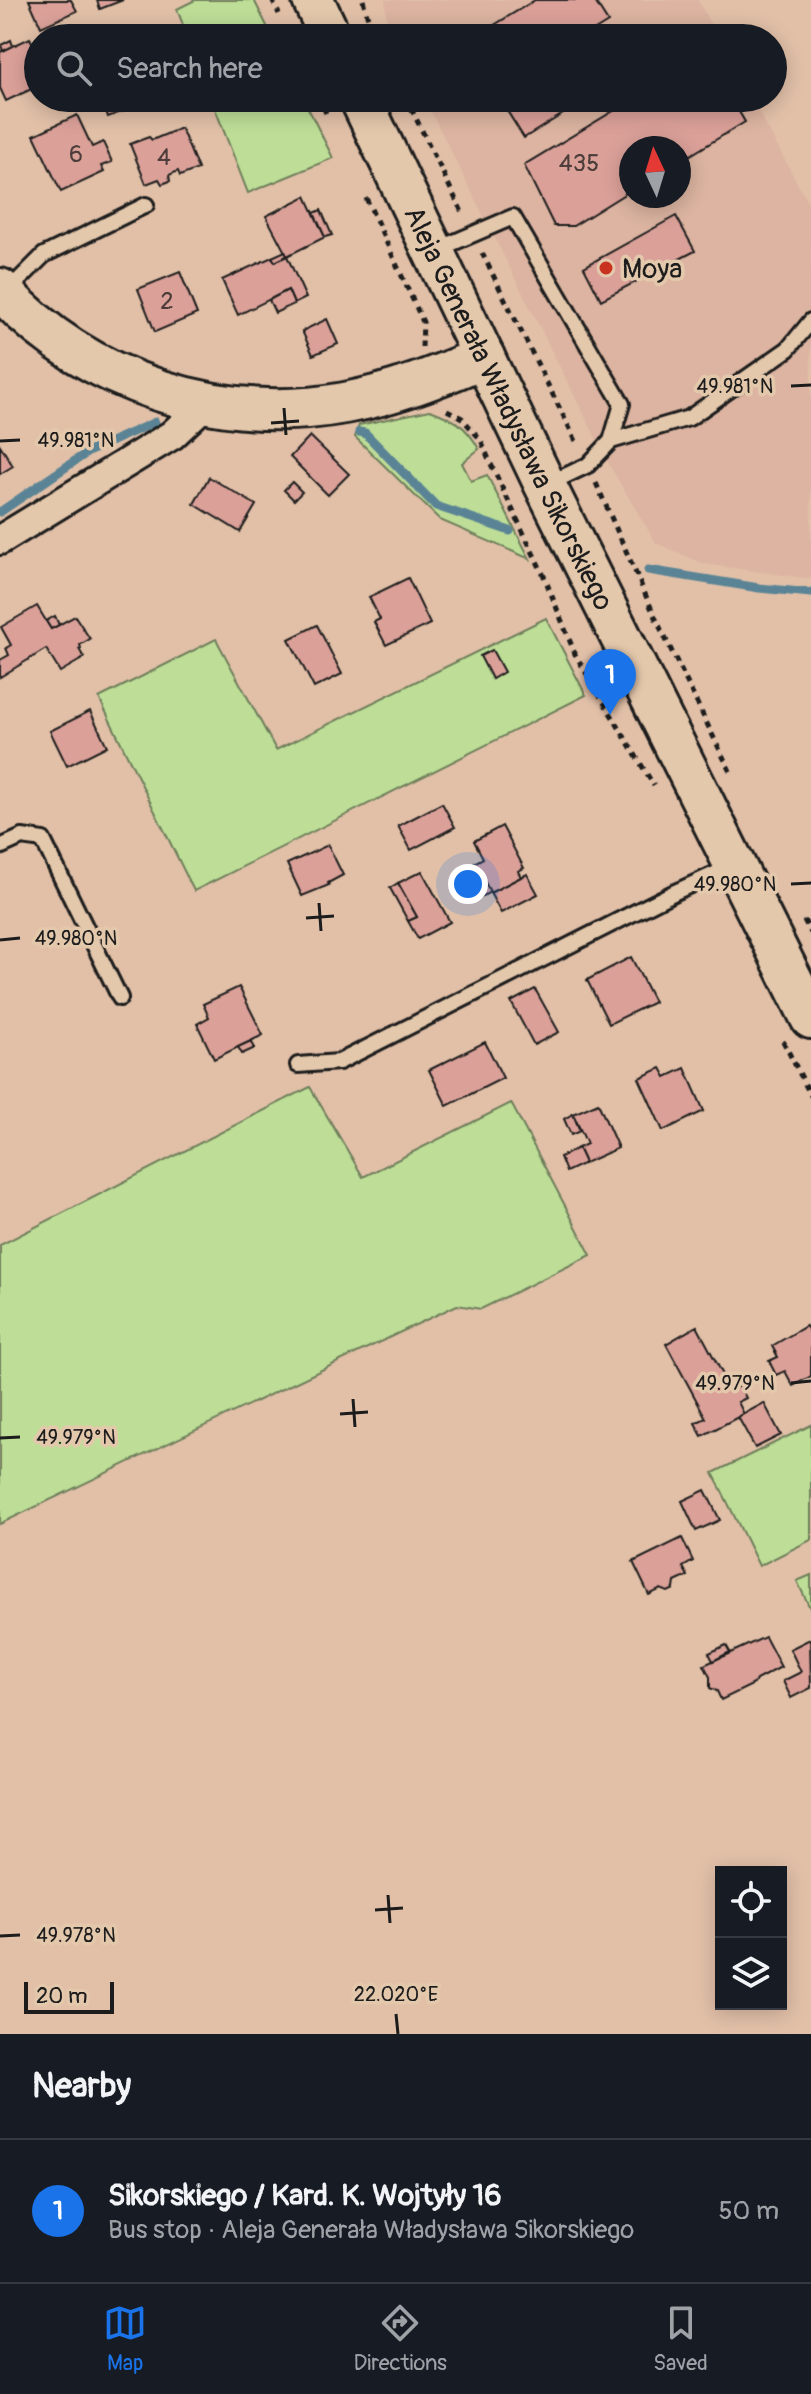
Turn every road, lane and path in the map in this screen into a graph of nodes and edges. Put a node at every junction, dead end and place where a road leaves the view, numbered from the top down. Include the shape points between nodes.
1 (363, 0) edge
2 (372, 24) edge
3 (346, 112) edge
4 (413, 112) edge
5 (360, 184) dead end
6 (146, 205) dead end
7 (473, 234) junction
8 (434, 251) junction
9 (2, 292) edge
10 (811, 321) edge
11 (423, 322) dead end
12 (484, 357) junction
13 (206, 403) junction
14 (436, 406) dead end
15 (611, 441) junction
16 (588, 465) junction
17 (545, 485) junction
18 (0, 540) edge
19 (733, 777) dead end
20 (660, 795) dead end
21 (0, 847) edge
22 (736, 864) junction
23 (804, 919) dead end
24 (811, 933) edge
25 (120, 998) dead end
26 (794, 1023) edge
27 (298, 1065) dead end
28 (811, 1096) edge

1 - 2 path
3 - 8 main road, Aleja Generała Władysława Sikorskiego
4 - 7 path
5 - 11 path
6 - 9 lane via 44,255
7 - 8 lane
7 - 15 lane via 513,217 622,404
7 - 16 path
8 - 12 main road, Aleja Generała Władysława Sikorskiego
9 - 13 main road via 43,330 109,370 170,395
10 - 15 lane via 788,349 689,418
12 - 13 main road via 420,383 346,403 258,408
12 - 17 main road, Aleja Generała Władysława Sikorskiego
13 - 18 street via 172,435
14 - 20 path via 462,418 481,440 575,654
15 - 16 lane
16 - 17 lane
16 - 19 path
17 - 22 main road, Aleja Generała Władysława Sikorskiego
21 - 25 lane via 22,837 43,840
22 - 26 main road, Aleja Generała Władysława Sikorskiego
22 - 27 lane via 339,1062
23 - 24 path
26 - 28 path

